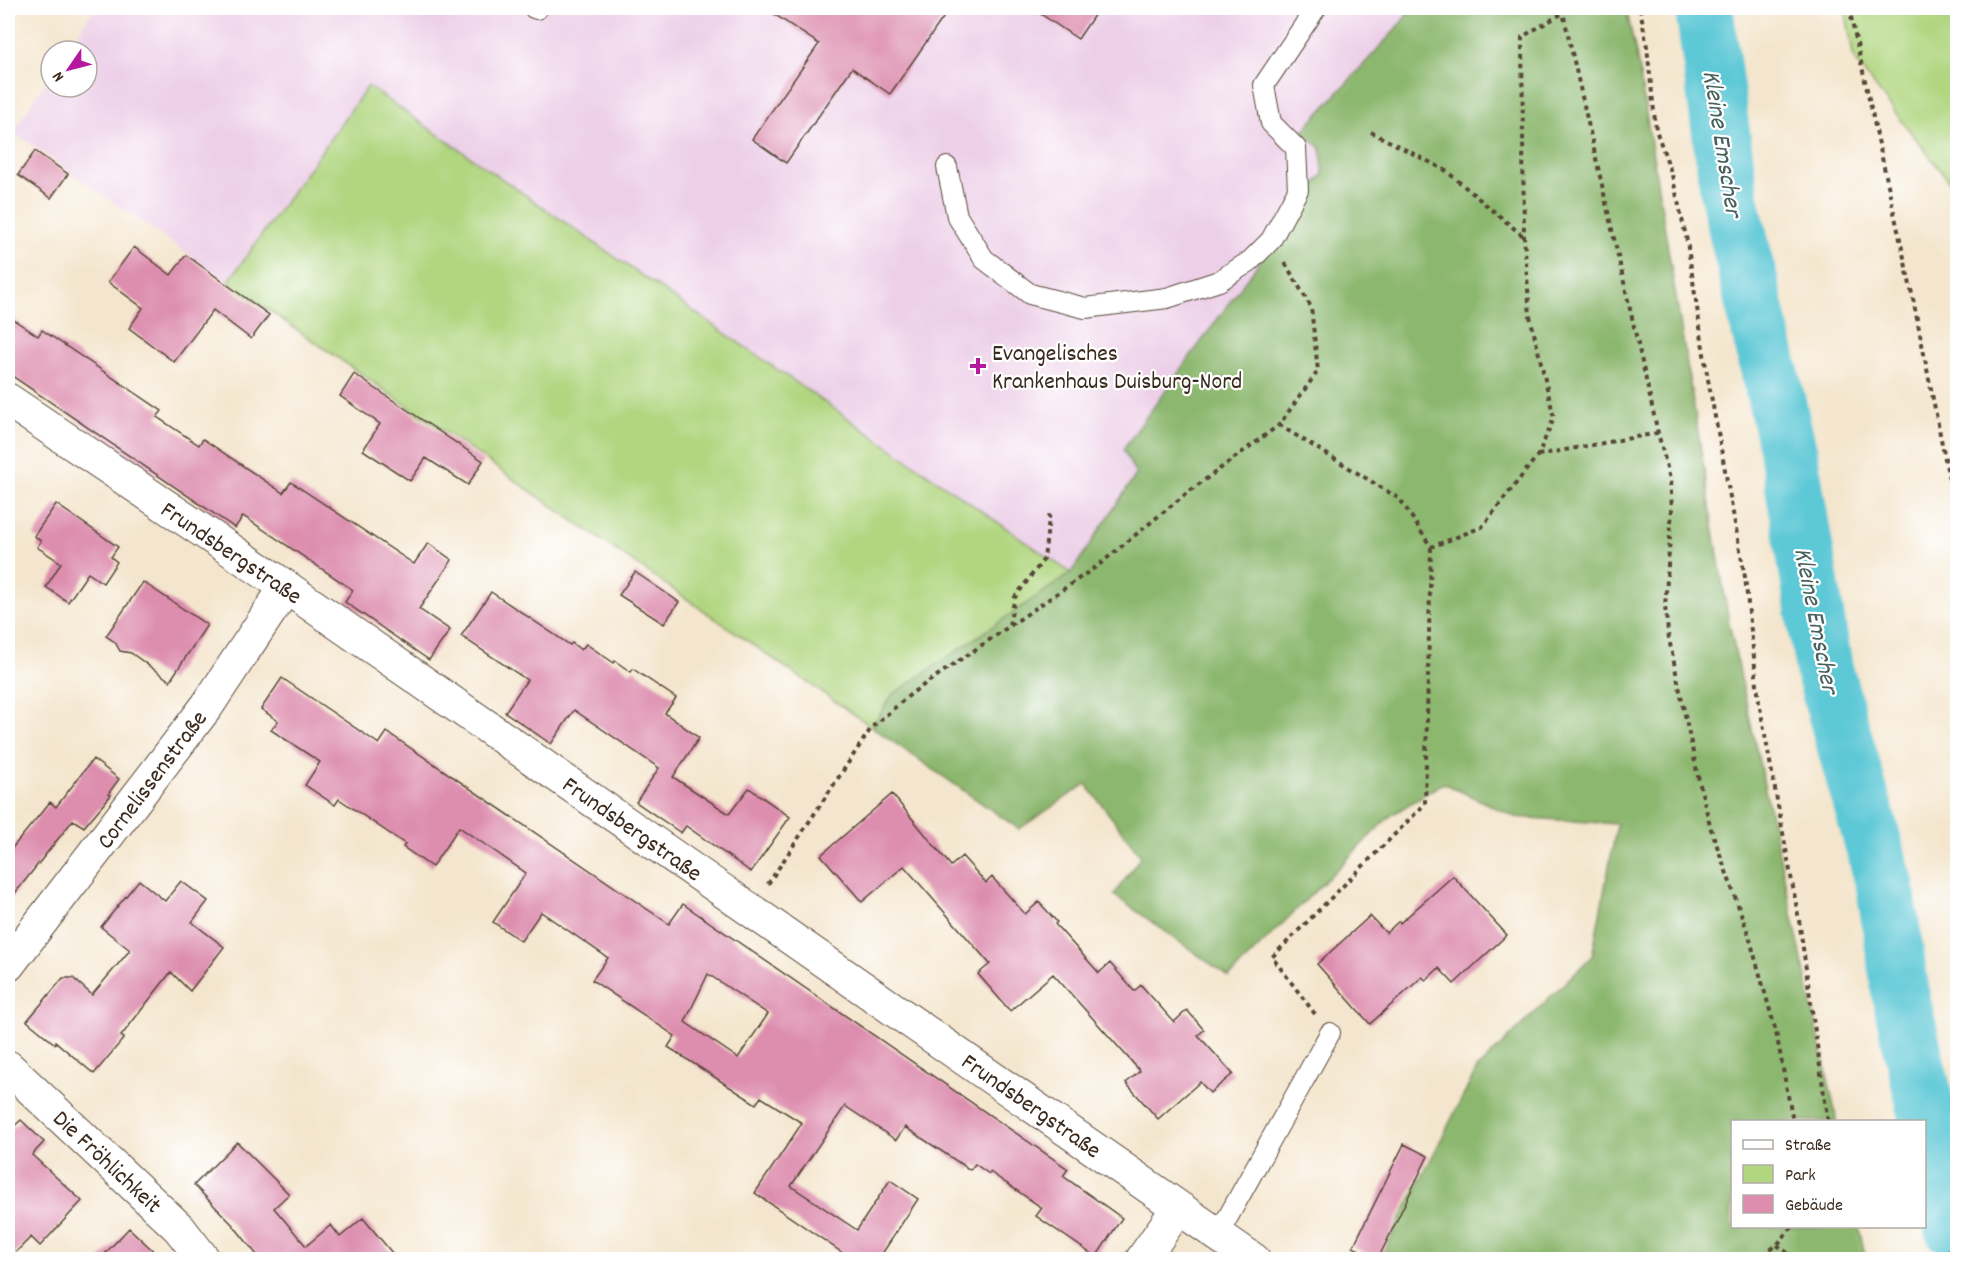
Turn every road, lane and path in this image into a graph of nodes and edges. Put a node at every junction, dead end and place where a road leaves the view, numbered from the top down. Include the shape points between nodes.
1 (1316, 8) edge
2 (1562, 8) edge
3 (1640, 8) edge
4 (1849, 8) edge
5 (1563, 14) junction
6 (1371, 132) dead end
7 (947, 167) dead end
8 (1524, 237) junction
9 (1271, 240) junction
10 (8, 400) edge
11 (1279, 425) junction
12 (1658, 434) junction
13 (1538, 455) junction
14 (1050, 510) dead end
15 (1958, 524) edge
16 (1431, 547) junction
17 (286, 587) junction
18 (1009, 626) junction
19 (752, 910) junction
20 (8, 965) edge
21 (1330, 1033) joint
22 (8, 1067) edge
23 (1793, 1120) edge
24 (1828, 1120) edge
25 (1178, 1208) junction
26 (1791, 1228) edge
27 (1218, 1236) junction
28 (1776, 1245) junction
29 (1958, 1247) edge
30 (204, 1260) edge
31 (1142, 1260) edge
32 (1254, 1260) edge
33 (1756, 1260) edge
34 (1797, 1260) edge
35 (1931, 1260) edge

1 - 9 lane via 1264,85 1271,123 1296,148 1298,190
2 - 5 path
3 - 24 path via 1656,130 1672,175 1687,241 1745,578 1759,702 1799,920
4 - 15 path
5 - 8 path via 1522,37
5 - 12 path
6 - 8 path via 1445,170
7 - 9 lane via 957,216 984,259 1030,294 1085,308 1167,298 1219,281 1250,261
8 - 13 path via 1530,316 1554,418
9 - 11 path via 1311,307 1318,371
10 - 17 street, Frundsbergstraße
11 - 16 path via 1400,499
11 - 18 path via 1100,564
12 - 13 path
12 - 23 path via 1670,479 1672,509 1665,607 1670,639 1699,782 1776,1032
13 - 16 path via 1482,527
14 - 18 path via 1044,559 1015,597
16 - 21 path via 1425,804 1272,957
17 - 19 street, Frundsbergstraße
17 - 20 street, Cornelissenstraße via 207,705
18 - 19 path via 912,693 872,727
19 - 25 street, Frundsbergstraße
21 - 27 lane
22 - 30 street, Die Fröhlichkeit via 171,1221
25 - 27 street, Frundsbergstraße
25 - 31 street
26 - 28 path
27 - 32 street, Frundsbergstraße
28 - 33 path
28 - 34 path
29 - 35 path

